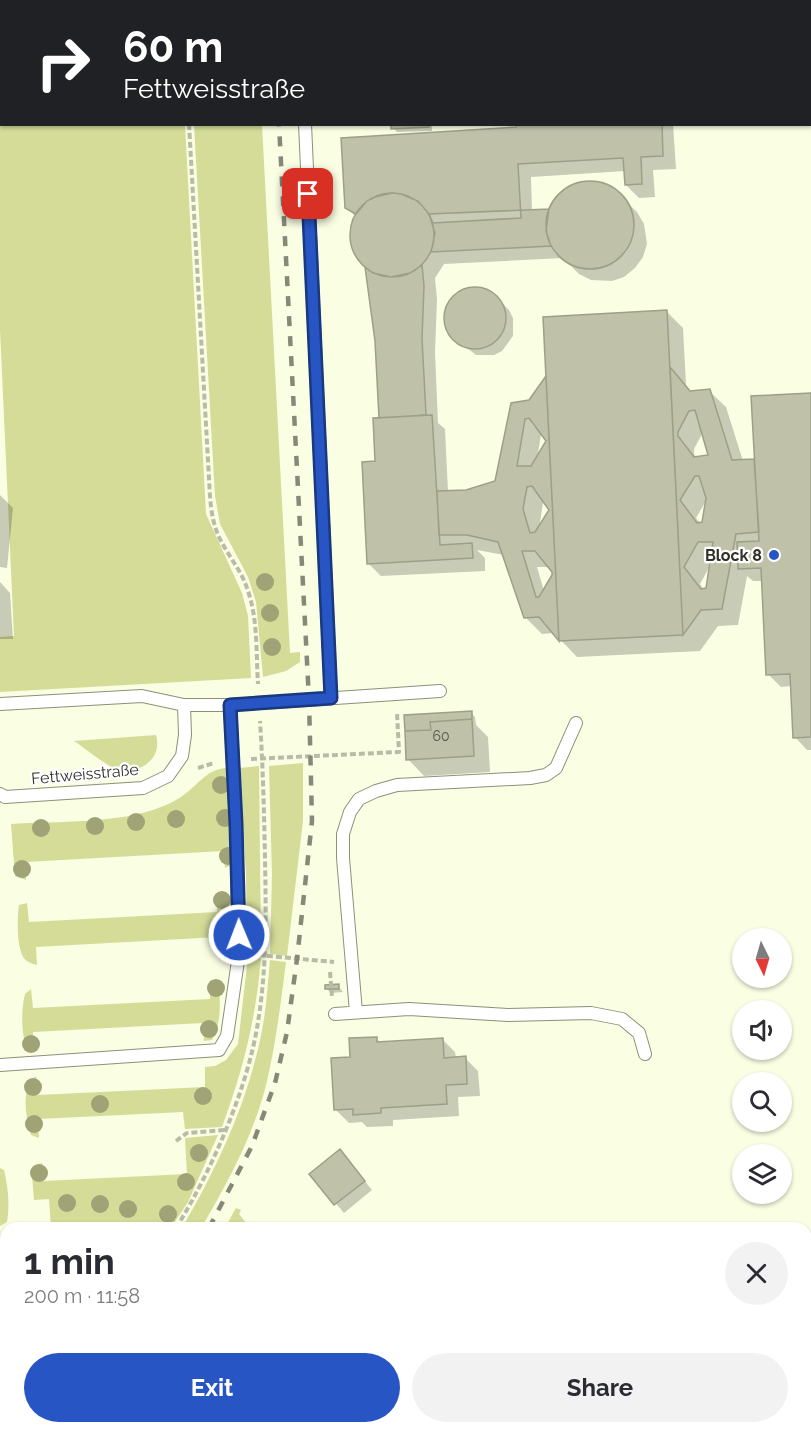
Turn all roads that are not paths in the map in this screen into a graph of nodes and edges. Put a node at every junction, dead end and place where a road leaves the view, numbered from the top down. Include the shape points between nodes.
1 (305, 126) edge
2 (440, 691) dead end
3 (331, 698) junction
4 (0, 704) edge
5 (184, 705) junction
6 (230, 705) junction
7 (576, 723) dead end
8 (0, 794) edge
9 (356, 1012) junction
10 (335, 1014) dead end
11 (645, 1054) dead end
12 (0, 1065) edge

1 - 3 lane
2 - 3 lane
3 - 6 lane
4 - 5 lane via 141,696
5 - 6 lane
5 - 8 lane, Fettweisstraße via 182,756 168,776 143,788 5,797
6 - 12 lane via 239,954 227,1036 219,1050
7 - 9 lane via 556,768 546,775 397,785 359,799 343,834
9 - 10 lane
9 - 11 lane via 409,1009 508,1015 591,1013 622,1019 639,1033

